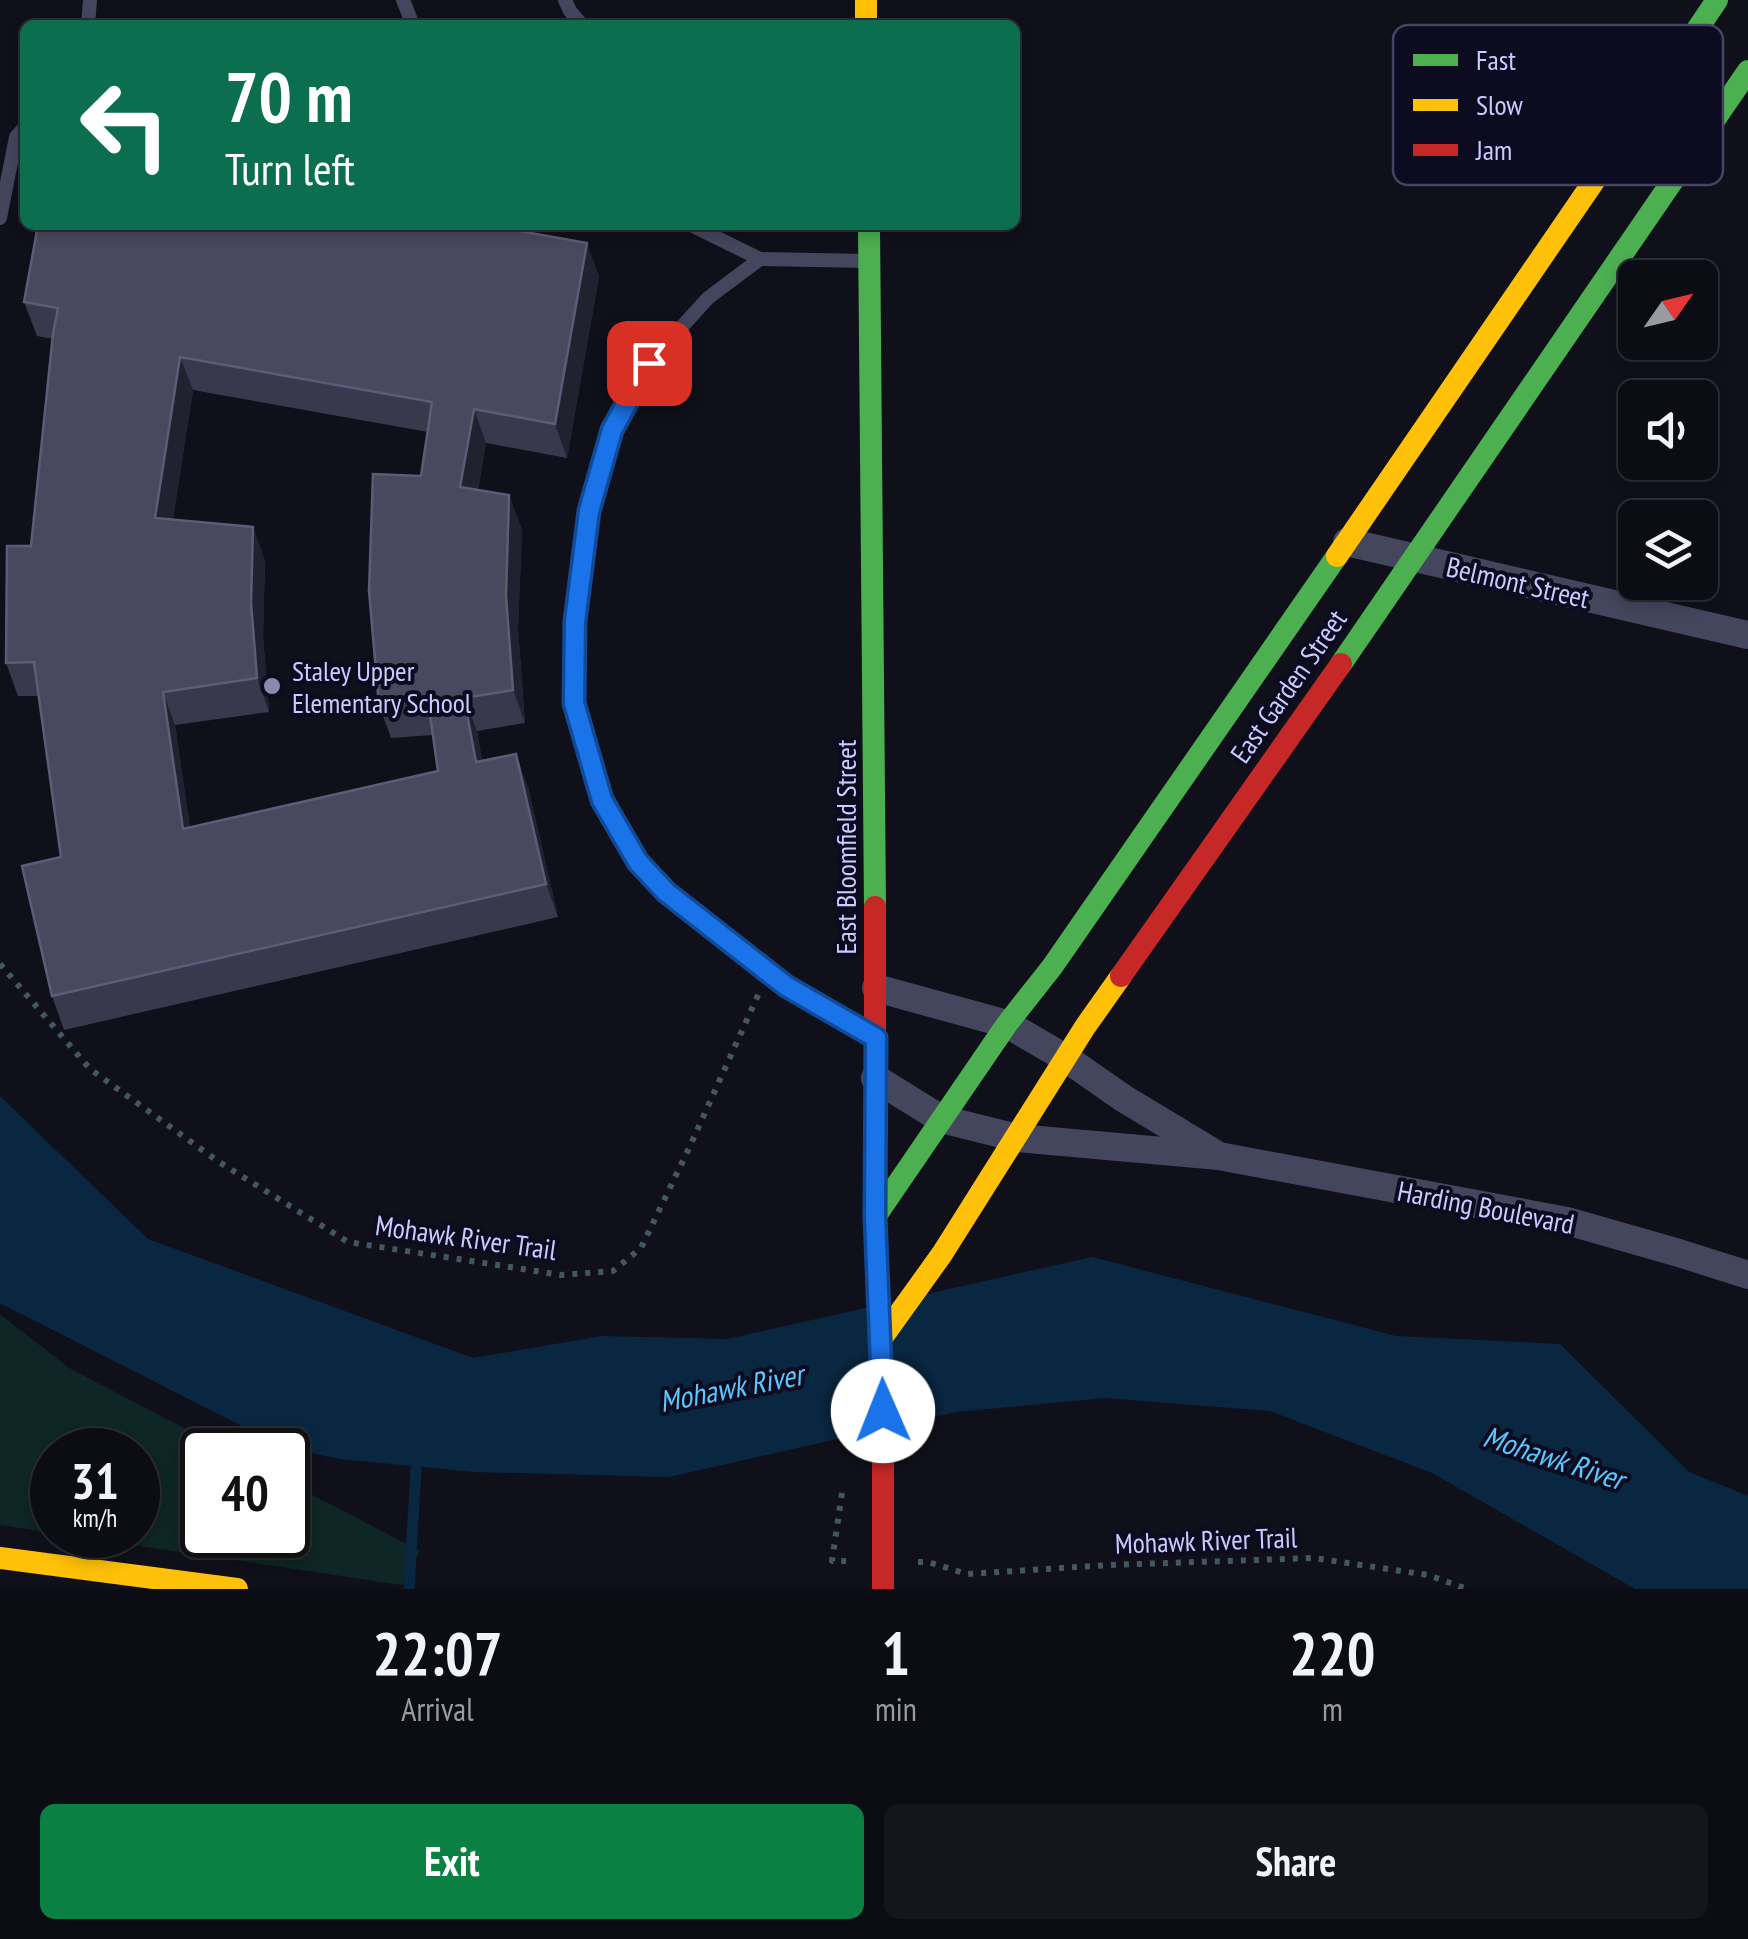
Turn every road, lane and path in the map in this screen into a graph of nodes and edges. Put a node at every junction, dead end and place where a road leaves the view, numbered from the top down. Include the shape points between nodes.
1 (1716, 0) edge
2 (1699, 25) edge
3 (1748, 71) edge
4 (1723, 108) edge
5 (20, 132) edge
6 (1590, 185) edge
7 (1670, 185) edge
8 (0, 218) edge
9 (701, 230) edge
10 (869, 230) edge
11 (760, 259) junction
12 (870, 261) junction
13 (1346, 542) junction
14 (1415, 558) junction
15 (1748, 635) edge
16 (0, 964) edge
17 (768, 972) junction
18 (876, 988) junction
19 (1007, 1024) junction
20 (876, 1038) junction
21 (1066, 1058) junction
22 (876, 1078) junction
23 (942, 1119) junction
24 (1017, 1138) junction
25 (1220, 1156) junction
26 (875, 1217) junction
27 (1748, 1275) edge
28 (881, 1339) junction
29 (842, 1494) dead end
30 (0, 1558) edge
31 (884, 1562) junction
32 (237, 1589) edge
33 (883, 1589) edge
34 (1466, 1589) edge

1 - 2 street, East Garden Street
3 - 4 street, East Garden Street
5 - 8 lane
6 - 13 street, East Garden Street
7 - 14 street, East Garden Street
9 - 11 lane
10 - 12 street, East Bloomfield Street
11 - 12 lane
11 - 17 lane via 708,298 649,363 612,430 589,511 575,621 574,703 602,800 638,862
12 - 18 street, East Bloomfield Street
13 - 14 street, Belmont Street
13 - 19 street, East Garden Street
14 - 15 street, Belmont Street
14 - 21 street, East Garden Street
16 - 17 path, Mohawk River Trail via 90,1069 219,1162 348,1242 561,1276 613,1271 641,1248
17 - 20 lane
18 - 19 street, Harding Boulevard
18 - 20 street, East Bloomfield Street
19 - 21 street, Harding Boulevard
19 - 23 street, East Garden Street
20 - 22 street, East Bloomfield Street
21 - 24 street, East Garden Street
21 - 25 street, Harding Boulevard
22 - 23 street, Harding Boulevard
22 - 26 street, East Bloomfield Street
23 - 24 street, Harding Boulevard
23 - 26 street, East Garden Street
24 - 25 street, Harding Boulevard
24 - 28 street, East Garden Street
25 - 27 street, Harding Boulevard via 1567,1220
26 - 28 street, East Bloomfield Street
28 - 31 street, East Bloomfield Street
29 - 31 path, Mohawk River Trail via 832,1561
30 - 32 street
31 - 33 street, East Bloomfield Street
31 - 34 path, Mohawk River Trail via 928,1562 967,1574 1314,1558 1428,1575

